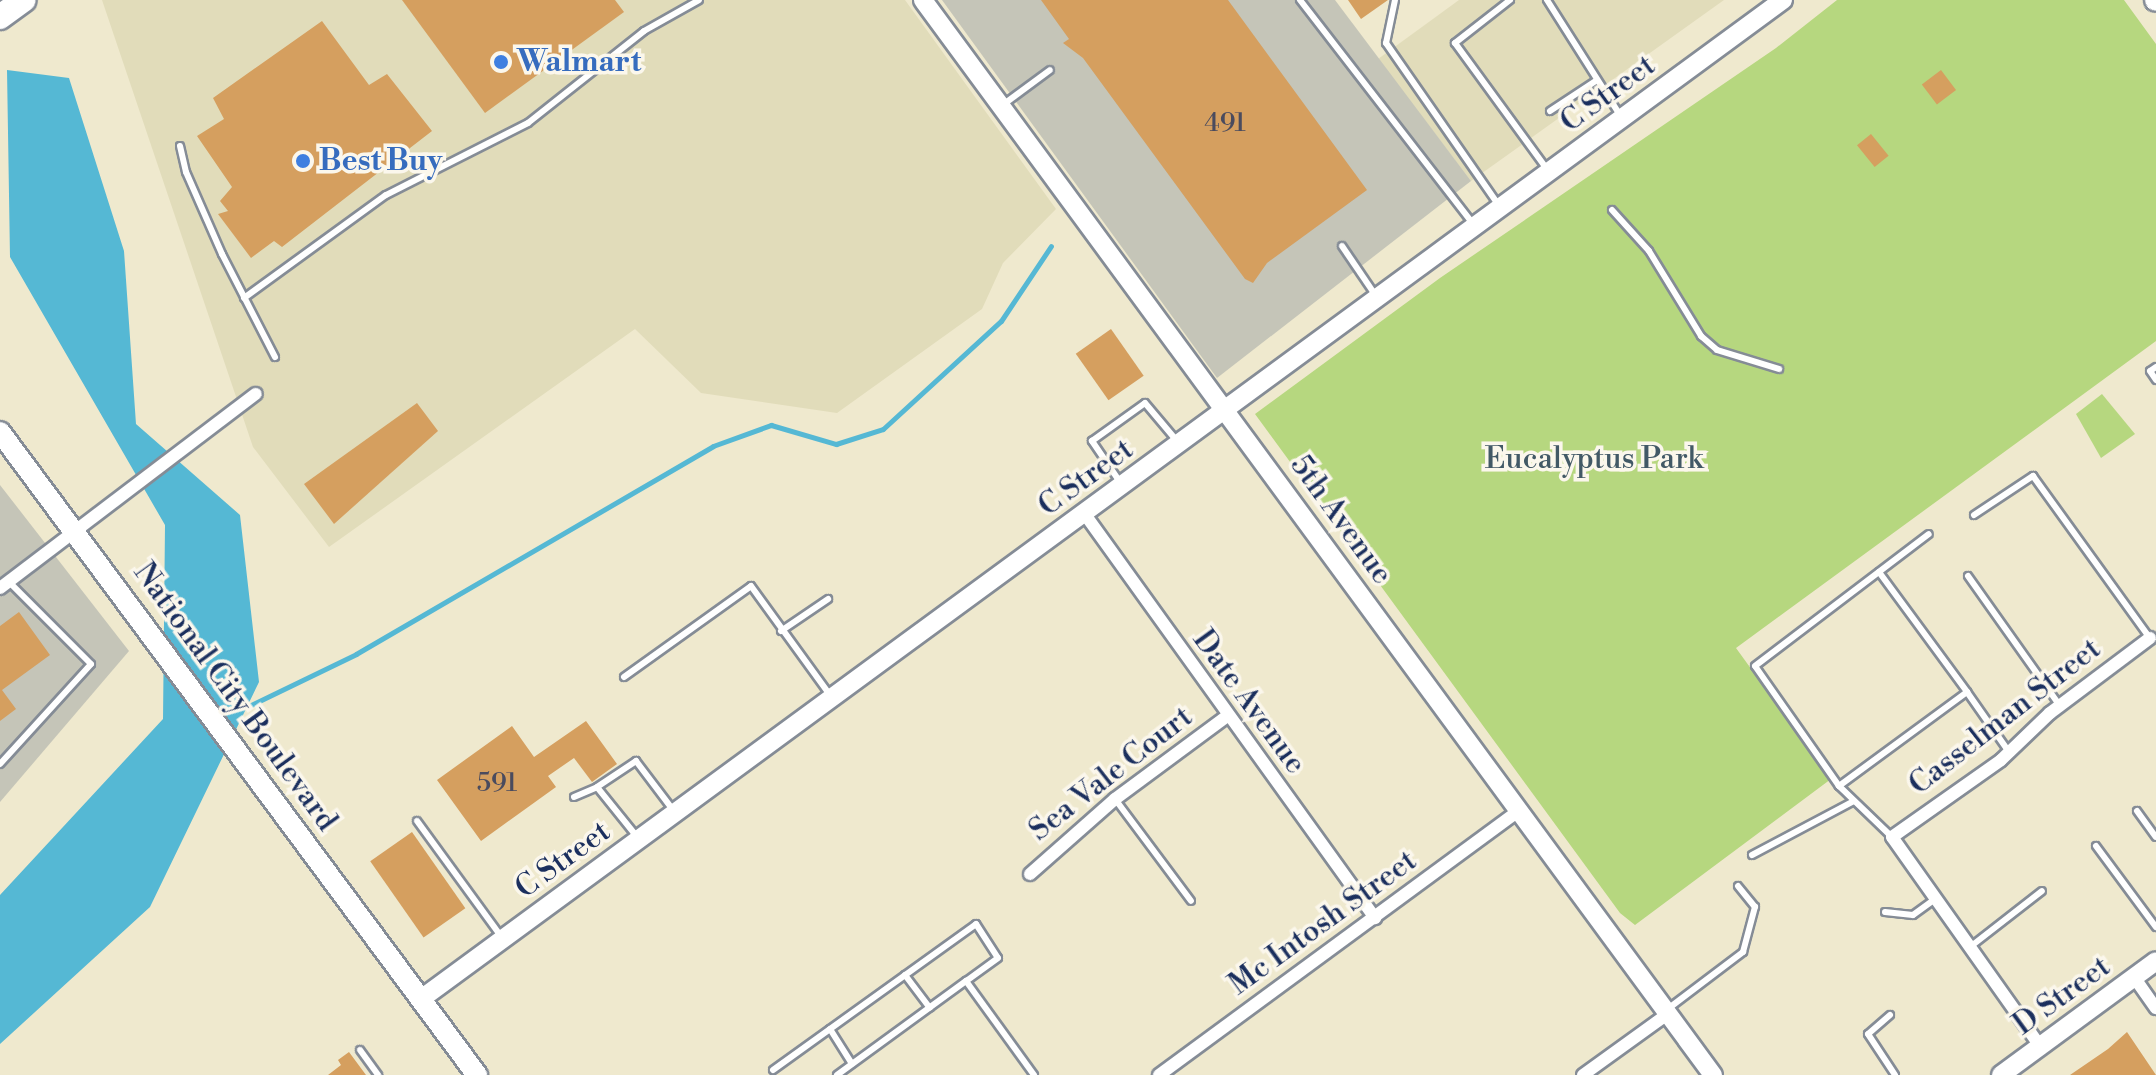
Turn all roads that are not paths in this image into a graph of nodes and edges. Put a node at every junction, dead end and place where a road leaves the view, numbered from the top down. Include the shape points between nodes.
1 (23, 0) edge
2 (699, 0) edge
3 (923, 0) edge
4 (1300, 0) edge
5 (1394, 0) edge
6 (1510, 0) edge
7 (1547, 0) edge
8 (1783, 0) edge
9 (0, 17) edge
10 (1050, 70) dead end
11 (1597, 80) junction
12 (1001, 106) junction
13 (1550, 111) dead end
14 (1622, 118) junction
15 (180, 146) dead end
16 (1549, 172) junction
17 (1499, 205) junction
18 (1612, 210) dead end
19 (1473, 224) junction
20 (1342, 246) dead end
21 (1376, 297) junction
22 (244, 298) junction
23 (275, 357) dead end
24 (2156, 367) edge
25 (1779, 369) dead end
26 (2156, 380) edge
27 (256, 394) dead end
28 (1226, 409) junction
29 (0, 432) edge
30 (1180, 443) junction
31 (1122, 485) junction
32 (1084, 513) junction
33 (1974, 515) dead end
34 (77, 533) junction
35 (1929, 534) dead end
36 (1879, 572) junction
37 (1968, 576) dead end
38 (4, 585) edge
39 (828, 599) dead end
40 (781, 631) junction
41 (2150, 638) joint
42 (624, 677) dead end
43 (1967, 692) junction
44 (832, 698) junction
45 (2060, 706) junction
46 (1226, 717) junction
47 (2009, 752) junction
48 (0, 764) edge
49 (1839, 786) junction
50 (597, 787) junction
51 (574, 797) dead end
52 (1115, 799) junction
53 (1854, 801) junction
54 (1518, 811) junction
55 (2137, 811) dead end
56 (676, 812) junction
57 (417, 821) dead end
58 (1892, 837) junction
59 (2156, 837) edge
60 (639, 839) junction
61 (2096, 846) dead end
62 (1752, 855) dead end
63 (1030, 874) dead end
64 (1738, 886) dead end
65 (2042, 891) dead end
66 (1936, 898) junction
67 (1191, 901) dead end
68 (1885, 912) dead end
69 (1375, 918) junction
70 (2156, 927) edge
71 (503, 939) junction
72 (1970, 947) junction
73 (2156, 961) edge
74 (905, 975) junction
75 (2134, 977) junction
76 (966, 981) junction
77 (421, 999) junction
78 (930, 1008) junction
79 (2156, 1008) edge
80 (1667, 1012) junction
81 (1890, 1015) dead end
82 (830, 1029) junction
83 (2040, 1046) junction
84 (360, 1050) dead end
85 (852, 1064) junction
86 (773, 1070) dead end
87 (378, 1075) edge
88 (477, 1075) edge
89 (837, 1075) edge
90 (1034, 1075) edge
91 (1159, 1075) edge
92 (1583, 1075) edge
93 (1713, 1075) edge
94 (1895, 1075) edge
95 (2001, 1075) edge

1 - 9 highway
2 - 22 lane via 644,31 528,123 386,195
3 - 12 main road, 5th Avenue
4 - 19 lane
5 - 17 lane via 1386,43
6 - 16 lane via 1455,43
7 - 11 lane
8 - 14 main road, C Street
10 - 12 lane
11 - 13 lane
11 - 14 lane
12 - 28 main road, 5th Avenue
14 - 16 main road, C Street
15 - 22 lane via 186,172
16 - 17 main road, C Street
17 - 19 main road, C Street
18 - 25 lane via 1656,260 1701,336 1717,350
19 - 21 main road, C Street
20 - 21 lane
21 - 28 main road, C Street
22 - 23 lane
24 - 26 lane via 2150,371
27 - 34 street
28 - 30 main road, C Street
28 - 54 main road, 5th Avenue
29 - 34 main road, National City Boulevard
30 - 31 main road, C Street
30 - 31 lane via 1145,403 1092,441
31 - 32 main road, C Street
32 - 44 main road, C Street
32 - 46 street, Date Avenue
33 - 41 lane via 2033,476
34 - 38 street
34 - 77 main road, National City Boulevard
35 - 36 lane
36 - 43 lane
36 - 49 lane via 1755,666
37 - 45 lane
38 - 48 lane via 91,664
39 - 40 lane
40 - 42 lane via 751,586
40 - 44 lane
41 - 45 street, Casselman Street
43 - 47 lane
43 - 49 lane
44 - 56 main road, C Street
45 - 47 street, Casselman Street
46 - 52 street, Sea Vale Court
46 - 69 street, Date Avenue
47 - 58 street, Casselman Street
49 - 53 lane
50 - 51 lane
50 - 56 lane via 636,761
50 - 60 lane
52 - 63 street, Sea Vale Court
52 - 67 lane
53 - 58 lane
53 - 62 lane
54 - 69 street, Mc Intosh Street
54 - 80 main road, 5th Avenue
55 - 59 lane
56 - 60 main road, C Street
57 - 71 lane
58 - 66 street
60 - 71 main road, C Street
61 - 70 lane
64 - 80 lane via 1755,907 1743,952
65 - 72 lane
66 - 68 lane via 1913,915
66 - 72 street
69 - 91 street, Mc Intosh Street
71 - 77 main road, C Street
72 - 83 street
73 - 75 main road, D Street
74 - 76 lane via 976,924 998,958
74 - 78 lane
74 - 82 lane
75 - 79 street
75 - 83 main road, D Street
76 - 78 lane
76 - 90 lane
77 - 88 main road, National City Boulevard
78 - 85 lane
80 - 92 street
80 - 93 main road, 5th Avenue
81 - 94 lane via 1868,1034
82 - 85 lane
82 - 86 lane
83 - 95 main road, D Street
84 - 87 lane
85 - 89 lane

